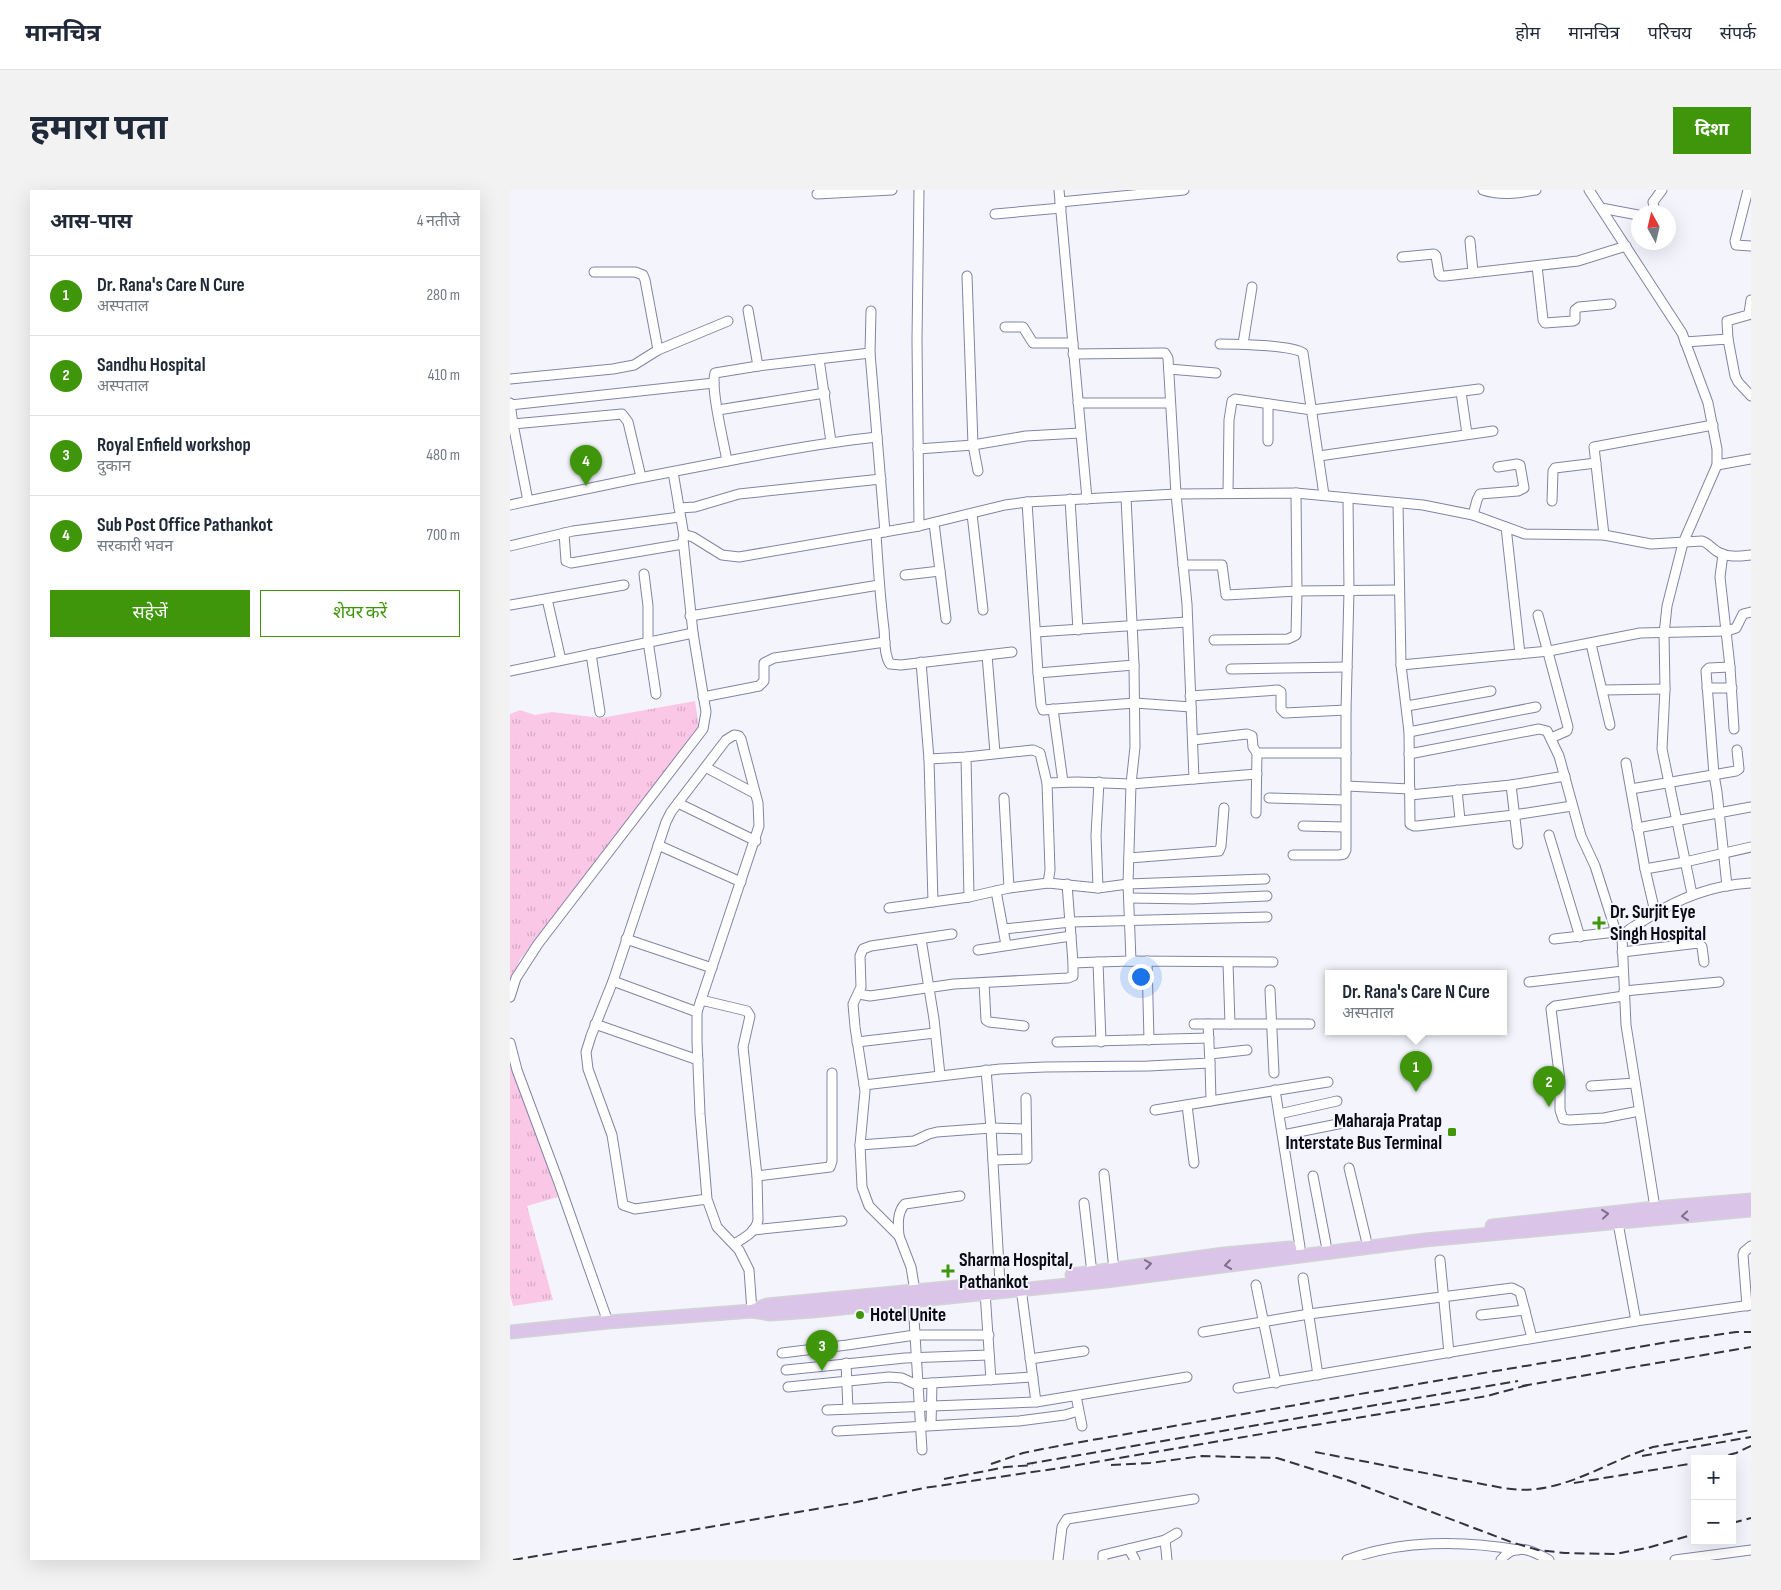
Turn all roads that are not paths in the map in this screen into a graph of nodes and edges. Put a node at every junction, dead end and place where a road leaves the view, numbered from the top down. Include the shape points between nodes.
1 (892, 190) edge
2 (919, 190) edge
3 (1059, 190) edge
4 (1184, 190) edge
5 (1483, 190) edge
6 (1536, 190) edge
7 (1591, 190) edge
8 (1662, 190) edge
9 (1748, 190) edge
10 (817, 194) dead end
11 (1060, 205) junction
12 (1654, 205) edge
13 (1601, 208) junction
14 (995, 214) dead end
15 (1631, 214) edge
16 (1470, 241) dead end
17 (1626, 246) junction
18 (1751, 246) edge
19 (1402, 256) dead end
20 (1537, 266) junction
21 (594, 272) dead end
22 (1473, 272) junction
23 (967, 276) dead end
24 (1252, 287) dead end
25 (1751, 300) edge
26 (1611, 304) dead end
27 (748, 310) dead end
28 (871, 311) dead end
29 (728, 321) dead end
30 (1005, 327) dead end
31 (1728, 340) junction
32 (1073, 342) junction
33 (1685, 342) junction
34 (1220, 344) dead end
35 (1243, 344) junction
36 (658, 350) junction
37 (870, 353) junction
38 (1073, 354) junction
39 (819, 359) junction
40 (758, 366) junction
41 (1169, 368) junction
42 (1216, 373) dead end
43 (510, 379) edge
44 (714, 383) junction
45 (1747, 385) edge
46 (1479, 390) dead end
47 (1461, 392) junction
48 (825, 393) junction
49 (1751, 396) edge
50 (1078, 403) junction
51 (1170, 403) junction
52 (510, 404) edge
53 (1268, 404) junction
54 (718, 410) junction
55 (1312, 410) junction
56 (512, 424) junction
57 (1713, 425) junction
58 (1492, 431) dead end
59 (1080, 433) junction
60 (1467, 434) junction
61 (877, 437) junction
62 (1268, 441) dead end
63 (831, 442) junction
64 (972, 445) junction
65 (918, 449) junction
66 (1319, 456) junction
67 (1751, 459) edge
68 (727, 461) junction
69 (1596, 462) junction
70 (1717, 465) junction
71 (1498, 468) dead end
72 (978, 471) dead end
73 (673, 472) junction
74 (641, 477) junction
75 (881, 479) junction
76 (1228, 493) junction
77 (1296, 493) junction
78 (1176, 494) junction
79 (1324, 496) junction
80 (1126, 497) junction
81 (1087, 498) junction
82 (1348, 498) junction
83 (1070, 499) junction
84 (1552, 501) dead end
85 (528, 502) junction
86 (1027, 502) junction
87 (1398, 503) junction
88 (510, 505) edge
89 (679, 513) junction
90 (972, 514) junction
91 (1473, 515) junction
92 (934, 523) junction
93 (919, 526) junction
94 (1506, 527) junction
95 (564, 533) junction
96 (880, 533) junction
97 (1604, 535) junction
98 (684, 540) junction
99 (1684, 543) junction
100 (510, 546) edge
101 (1723, 554) junction
102 (1751, 555) edge
103 (1183, 565) junction
104 (940, 571) junction
105 (644, 574) dead end
106 (905, 575) dead end
107 (624, 585) dead end
108 (879, 585) junction
109 (1398, 590) junction
110 (1297, 591) junction
111 (1349, 591) junction
112 (547, 599) junction
113 (510, 605) edge
114 (982, 610) dead end
115 (1751, 612) edge
116 (1538, 615) dead end
117 (690, 616) junction
118 (946, 619) dead end
119 (1188, 622) junction
120 (1131, 626) junction
121 (1078, 630) junction
122 (1727, 631) junction
123 (1036, 632) junction
124 (692, 633) junction
125 (1664, 634) junction
126 (1214, 640) dead end
127 (648, 641) junction
128 (885, 642) junction
129 (1591, 644) junction
130 (1548, 651) junction
131 (1012, 652) dead end
132 (591, 654) junction
133 (1520, 654) junction
134 (987, 655) junction
135 (561, 660) junction
136 (921, 662) junction
137 (1134, 665) junction
138 (1401, 665) junction
139 (1347, 667) junction
140 (1730, 667) junction
141 (1231, 669) dead end
142 (510, 671) edge
143 (1038, 673) junction
144 (1707, 688) junction
145 (1732, 688) junction
146 (1665, 689) junction
147 (1602, 690) junction
148 (1490, 691) dead end
149 (656, 694) dead end
150 (1190, 696) junction
151 (704, 697) junction
152 (1135, 703) junction
153 (1406, 706) junction
154 (1191, 707) junction
155 (1536, 707) dead end
156 (1053, 710) junction
157 (1346, 710) junction
158 (600, 712) dead end
159 (1610, 725) dead end
160 (1734, 729) dead end
161 (1408, 732) junction
162 (1551, 738) junction
163 (1193, 740) junction
164 (1737, 750) dead end
165 (1346, 752) junction
166 (995, 753) junction
167 (1256, 754) junction
168 (1409, 754) junction
169 (966, 757) junction
170 (929, 759) junction
171 (1626, 762) dead end
172 (707, 768) junction
173 (1257, 774) junction
174 (1714, 775) junction
175 (1565, 776) junction
176 (1194, 779) junction
177 (1063, 782) junction
178 (1099, 782) junction
179 (1667, 782) junction
180 (1047, 783) junction
181 (1131, 784) junction
182 (1511, 785) junction
183 (1346, 786) junction
184 (1632, 789) junction
185 (1457, 790) junction
186 (754, 792) junction
187 (1410, 792) junction
188 (1004, 798) dead end
189 (1269, 798) dead end
190 (1345, 800) junction
191 (678, 804) junction
192 (1572, 806) junction
193 (1224, 808) dead end
194 (1751, 808) edge
195 (1719, 812) junction
196 (1256, 813) dead end
197 (1514, 815) junction
198 (1460, 820) junction
199 (1676, 820) junction
200 (1303, 826) dead end
201 (1345, 827) junction
202 (1637, 828) junction
203 (1549, 835) dead end
204 (756, 840) junction
205 (1518, 844) dead end
206 (658, 845) junction
207 (1751, 847) edge
208 (1724, 852) junction
209 (1293, 856) dead end
210 (1129, 858) junction
211 (1684, 862) junction
212 (1645, 868) junction
213 (1265, 879) dead end
214 (741, 882) junction
215 (1048, 883) junction
216 (1751, 883) edge
217 (1067, 884) junction
218 (1128, 884) junction
219 (1727, 886) junction
220 (1009, 888) junction
221 (1098, 888) junction
222 (996, 891) junction
223 (1692, 894) junction
224 (1267, 896) dead end
225 (969, 897) junction
226 (1129, 898) junction
227 (933, 902) junction
228 (890, 908) dead end
229 (1655, 912) junction
230 (1267, 917) dead end
231 (1129, 920) junction
232 (1071, 922) junction
233 (1004, 929) junction
234 (952, 934) dead end
235 (1619, 935) junction
236 (1072, 936) junction
237 (1580, 937) junction
238 (626, 939) junction
239 (921, 939) junction
240 (1554, 940) dead end
241 (1006, 945) junction
242 (978, 950) dead end
243 (1622, 952) junction
244 (1131, 961) junction
245 (1147, 961) junction
246 (1098, 962) junction
247 (1273, 962) dead end
248 (1704, 962) dead end
249 (1073, 963) junction
250 (1228, 963) junction
251 (712, 968) junction
252 (1623, 971) junction
253 (613, 981) junction
254 (1529, 982) dead end
255 (1719, 982) dead end
256 (984, 983) junction
257 (928, 987) junction
258 (1270, 990) dead end
259 (859, 994) junction
260 (1624, 994) junction
261 (510, 997) edge
262 (701, 1000) junction
263 (697, 1012) junction
264 (595, 1024) junction
265 (1194, 1024) dead end
266 (1208, 1024) junction
267 (1230, 1024) junction
268 (1271, 1024) junction
269 (1310, 1024) dead end
270 (1024, 1026) dead end
271 (935, 1033) junction
272 (1209, 1038) junction
273 (1149, 1040) junction
274 (857, 1042) junction
275 (1057, 1042) dead end
276 (1101, 1042) junction
277 (510, 1043) edge
278 (1247, 1050) dead end
279 (1210, 1058) junction
280 (698, 1060) junction
281 (986, 1070) junction
282 (832, 1073) dead end
283 (1274, 1073) dead end
284 (940, 1075) junction
285 (1328, 1082) dead end
286 (1635, 1083) junction
287 (864, 1084) junction
288 (1591, 1086) dead end
289 (1275, 1090) junction
290 (1026, 1098) dead end
291 (1211, 1101) junction
292 (1337, 1101) dead end
293 (1187, 1105) junction
294 (1155, 1110) dead end
295 (1639, 1111) junction
296 (1279, 1114) junction
297 (1343, 1123) dead end
298 (991, 1128) junction
299 (1026, 1129) junction
300 (1283, 1135) junction
301 (860, 1145) junction
302 (993, 1160) junction
303 (1194, 1163) dead end
304 (1349, 1168) dead end
305 (1104, 1174) dead end
306 (757, 1176) junction
307 (1313, 1176) dead end
308 (960, 1196) dead end
309 (707, 1199) junction
310 (1751, 1200) edge
311 (1084, 1203) dead end
312 (1751, 1210) edge
313 (1656, 1213) junction
314 (842, 1221) dead end
315 (1618, 1223) junction
316 (753, 1230) junction
317 (899, 1236) junction
318 (1366, 1239) junction
319 (734, 1244) junction
320 (1326, 1244) junction
321 (1751, 1246) edge
322 (1300, 1247) junction
323 (1440, 1260) dead end
324 (1114, 1270) junction
325 (1092, 1273) junction
326 (1303, 1278) dead end
327 (1000, 1283) junction
328 (1256, 1285) dead end
329 (1022, 1288) junction
330 (986, 1292) junction
331 (914, 1296) junction
332 (1442, 1297) junction
333 (1749, 1306) edge
334 (1525, 1310) junction
335 (752, 1311) junction
336 (1309, 1314) junction
337 (1481, 1315) dead end
338 (1636, 1321) junction
339 (608, 1322) junction
340 (1264, 1322) junction
341 (510, 1332) edge
342 (1203, 1332) dead end
343 (989, 1335) junction
344 (914, 1336) junction
345 (1532, 1338) junction
346 (1084, 1351) dead end
347 (782, 1352) dead end
348 (1449, 1353) junction
349 (989, 1355) junction
350 (916, 1358) junction
351 (1030, 1359) junction
352 (846, 1363) junction
353 (786, 1370) dead end
354 (1318, 1375) junction
355 (1033, 1377) junction
356 (1187, 1377) dead end
357 (846, 1380) junction
358 (991, 1380) junction
359 (932, 1383) junction
360 (1276, 1383) junction
361 (917, 1384) junction
362 (788, 1386) dead end
363 (1238, 1388) dead end
364 (1076, 1396) junction
365 (1036, 1402) junction
366 (932, 1406) junction
367 (919, 1407) junction
368 (848, 1409) junction
369 (827, 1410) dead end
370 (1078, 1411) junction
371 (931, 1425) junction
372 (920, 1426) junction
373 (1082, 1426) dead end
374 (837, 1431) dead end
375 (922, 1450) dead end
376 (1194, 1500) dead end
377 (1177, 1534) dead end
378 (1165, 1540) junction
379 (1129, 1548) junction
380 (1518, 1550) junction
381 (1751, 1550) edge
382 (1058, 1560) edge
383 (1103, 1560) edge
384 (1135, 1560) edge
385 (1168, 1560) edge
386 (1347, 1560) edge
387 (1501, 1560) edge
388 (1549, 1560) edge
389 (1675, 1560) edge

1 - 10 street
2 - 65 street
3 - 11 street
4 - 11 street
5 - 6 street via 1503,194
7 - 13 street
8 - 12 street
9 - 18 street via 1735,241 1736,245
11 - 14 street
11 - 32 street
13 - 15 street
13 - 17 street
16 - 22 street
17 - 20 street via 1586,259
17 - 33 street
19 - 22 street via 1434,254 1441,276
20 - 22 street
20 - 26 street via 1545,323 1573,321 1579,307
21 - 36 street via 635,272 643,275
23 - 64 street
24 - 35 street
25 - 31 street via 1748,315 1727,320
27 - 40 street
28 - 37 street
29 - 36 street
30 - 32 street via 1023,327 1032,343
31 - 33 street
31 - 45 street via 1735,376
32 - 38 street
33 - 57 street
34 - 35 street
35 - 55 street via 1294,349 1303,353
36 - 43 street via 625,367
37 - 39 street
37 - 61 street
38 - 41 street via 1165,353
38 - 50 street
39 - 40 street
39 - 48 street
40 - 44 street via 715,373
41 - 42 street
41 - 51 street
44 - 52 street
44 - 54 street
45 - 49 street
46 - 47 street
47 - 55 street
47 - 60 street
48 - 54 street
48 - 63 street
50 - 51 street
50 - 59 street
51 - 78 street
52 - 56 street
53 - 55 street
53 - 62 street
53 - 76 street via 1232,401
54 - 68 street
55 - 66 street
56 - 74 street via 622,414 628,422
56 - 85 street
57 - 69 street via 1594,447
57 - 70 street
58 - 60 street
59 - 64 street via 1026,436
59 - 81 street
60 - 66 street
61 - 63 street
61 - 75 street
63 - 68 street
64 - 65 street
64 - 72 street
65 - 93 street
66 - 79 street
67 - 70 street
68 - 73 street
69 - 84 street via 1555,468
69 - 97 street
70 - 99 street
71 - 91 street via 1520,465 1524,488 1480,494
73 - 74 street
73 - 89 street
74 - 85 street
75 - 89 street via 739,494
75 - 96 street
76 - 77 street
76 - 78 street
77 - 79 street
77 - 110 street
78 - 80 street
78 - 103 street
79 - 82 street
80 - 81 street
80 - 120 street
81 - 83 street
82 - 87 street
82 - 111 street
83 - 86 street
83 - 121 street
85 - 88 street
86 - 90 street
86 - 123 street
87 - 91 street
87 - 109 street
89 - 95 street
89 - 98 street
90 - 92 street
90 - 114 street
91 - 94 street
92 - 93 street
92 - 104 street
93 - 96 street
94 - 97 street via 1525,534
94 - 133 street
95 - 98 street via 566,561 571,563
95 - 100 street
96 - 98 street via 739,557 722,555 688,535
96 - 108 street
97 - 99 street via 1651,544
98 - 117 street
99 - 101 street via 1705,541
99 - 125 street via 1667,606
101 - 102 street
101 - 122 street via 1720,576
103 - 110 street via 1222,565 1226,595
103 - 119 street
104 - 106 street
104 - 118 street
105 - 127 street
107 - 112 street
108 - 117 street
108 - 128 street
109 - 111 street
109 - 138 street
110 - 111 street
110 - 126 street via 1294,637
111 - 139 street
112 - 113 street
112 - 135 street
115 - 122 street via 1742,614 1736,628
116 - 130 street
117 - 124 street
119 - 120 street
119 - 150 street
120 - 121 street
120 - 137 street
121 - 123 street
122 - 125 street
122 - 140 street
123 - 143 street
124 - 127 street
124 - 151 street
125 - 129 street via 1628,635
125 - 146 street
127 - 132 street
127 - 149 street
128 - 136 street via 890,664
128 - 151 street via 774,658 764,663 764,681 759,686
129 - 130 street
129 - 147 street
130 - 133 street
130 - 162 street via 1568,727 1565,733
131 - 134 street
132 - 135 street
132 - 158 street
133 - 138 street
134 - 136 street
134 - 166 street
135 - 142 street
136 - 170 street
137 - 143 street
137 - 152 street
138 - 153 street
139 - 141 street
139 - 157 street
140 - 144 street via 1706,670
140 - 145 street
143 - 156 street via 1041,708
144 - 145 street
144 - 174 street
145 - 160 street
146 - 147 street
146 - 179 street via 1661,743
147 - 159 street
148 - 153 street
150 - 154 street
150 - 157 street via 1278,690 1281,692 1281,709 1285,713
151 - 261 street via 706,720 703,729 538,944 520,972
152 - 154 street
152 - 156 street
152 - 181 street
153 - 161 street
154 - 163 street
155 - 161 street
156 - 177 street
157 - 165 street
161 - 168 street
162 - 168 street via 1543,729
162 - 175 street
163 - 167 street via 1248,734 1252,736
163 - 176 street
164 - 174 street via 1739,769
165 - 167 street
165 - 183 street
166 - 169 street
166 - 180 street via 1039,751
167 - 173 street
168 - 187 street
169 - 170 street
169 - 225 street
170 - 227 street
171 - 184 street
172 - 186 street
172 - 186 street via 730,736 739,736
172 - 191 street
173 - 176 street
173 - 196 street
174 - 179 street
174 - 195 street
175 - 182 street
175 - 192 street
176 - 181 street
177 - 178 street
177 - 180 street
178 - 181 street
178 - 221 street
179 - 184 street
179 - 199 street
180 - 215 street
181 - 210 street
182 - 185 street
182 - 197 street
183 - 187 street
183 - 190 street
184 - 202 street
185 - 187 street
185 - 198 street
186 - 204 street via 760,818
187 - 198 street via 1412,826
188 - 220 street
189 - 190 street
190 - 201 street
191 - 204 street
191 - 206 street via 668,817
192 - 197 street
192 - 235 street via 1580,836 1595,866
193 - 210 street via 1218,851
194 - 195 street
195 - 199 street
195 - 208 street
197 - 198 street
197 - 205 street
199 - 202 street
199 - 211 street
200 - 201 street
201 - 209 street via 1344,854
202 - 212 street
203 - 237 street
204 - 214 street
206 - 214 street
206 - 238 street
207 - 208 street
208 - 211 street
208 - 219 street
210 - 218 street
211 - 212 street
211 - 223 street
212 - 229 street
213 - 218 street
214 - 251 street
215 - 217 street
215 - 220 street
216 - 219 street
217 - 221 street
217 - 232 street
218 - 221 street
218 - 226 street
219 - 223 street
220 - 222 street
222 - 225 street
222 - 233 street
223 - 229 street
224 - 226 street
225 - 227 street
226 - 231 street
227 - 228 street
229 - 235 street
230 - 231 street
231 - 232 street
231 - 244 street
232 - 233 street
232 - 236 street
233 - 241 street
234 - 239 street
235 - 237 street
235 - 243 street
236 - 241 street
236 - 249 street
237 - 240 street
238 - 251 street
238 - 253 street
239 - 257 street
239 - 259 street via 863,949
241 - 242 street
243 - 248 street via 1699,943
243 - 252 street
244 - 245 street
244 - 246 street
245 - 250 street
245 - 273 street
246 - 249 street
246 - 276 street
247 - 250 street
249 - 256 street via 1071,978
250 - 267 street
251 - 262 street
252 - 254 street
252 - 260 street
253 - 263 street
253 - 264 street
255 - 260 street
256 - 257 street
256 - 270 street via 986,1020
257 - 259 street via 870,996
257 - 271 street
258 - 268 street
259 - 274 street via 853,1004
260 - 286 street
260 - 295 street via 1551,1009 1560,1081 1560,1110 1563,1118 1579,1120
262 - 263 street
262 - 306 street via 749,1013 743,1047
263 - 280 street
264 - 280 street
264 - 309 street via 586,1062 612,1135 623,1205 635,1209
265 - 266 street
266 - 267 street
266 - 272 street
267 - 268 street
268 - 269 street
268 - 283 street
271 - 274 street
271 - 284 street
272 - 273 street
272 - 279 street
273 - 276 street
274 - 287 street
275 - 276 street
277 - 339 street
278 - 279 street
279 - 281 street via 1148,1066 1046,1066
279 - 291 street
280 - 309 street
281 - 284 street
281 - 298 street
282 - 306 street via 830,1167
284 - 287 street
285 - 289 street
286 - 288 street
286 - 295 street
287 - 301 street
289 - 291 street
289 - 296 street
290 - 299 street
291 - 293 street
292 - 296 street
293 - 294 street
293 - 303 street
295 - 313 street
296 - 300 street
297 - 300 street
298 - 299 street
298 - 301 street via 938,1132 914,1141
298 - 302 street
299 - 302 street via 1027,1159
300 - 322 street
301 - 317 street via 866,1201
302 - 327 street
304 - 318 street
305 - 324 street
306 - 316 street via 758,1220
307 - 320 street
308 - 317 street via 905,1204 898,1223
309 - 319 street via 717,1227
310 - 313 main road
311 - 325 street
312 -> 313 main road
313 - 315 main road
318 -> 313 main road
314 - 316 street
315 -> 329 main road via 1425,1240 1106,1281
315 - 338 street
316 - 319 street
317 - 331 street via 911,1267
318 - 320 main road
319 - 335 street via 749,1270
320 - 322 main road
321 - 333 street via 1744,1252
324 -> 322 main road
323 - 332 street
324 - 325 main road
325 - 327 main road
326 - 336 street
327 - 331 main road
328 - 340 street
329 - 330 main road
329 - 351 street
330 - 331 main road
330 - 343 street
331 - 335 main road via 767,1305
331 - 344 street
332 - 334 street via 1512,1288 1520,1292
332 - 336 street
332 - 348 street
333 - 338 street
334 - 337 street
334 - 345 street
335 - 339 main road
336 - 340 street
336 - 354 street
338 - 345 street
339 - 341 main road
340 - 342 street
340 - 360 street
343 - 344 street
343 - 349 street
344 - 347 street
344 - 350 street
345 - 348 street
346 - 351 street
348 - 354 street
349 - 350 street
349 - 358 street
350 - 352 street
350 - 361 street
351 - 355 street
352 - 353 street
352 - 357 street
354 - 360 street
355 - 358 street
355 - 365 street
356 - 364 street
357 - 361 street via 898,1377
357 - 362 street
357 - 368 street
358 - 359 street
359 - 361 street
359 - 366 street
360 - 363 street
361 - 367 street
364 - 365 street
364 - 370 street
365 - 366 street
366 - 367 street
366 - 371 street
367 - 368 street
367 - 372 street
368 - 369 street
370 - 371 street via 1019,1421
370 - 373 street
371 - 372 street
372 - 374 street
372 - 375 street
376 - 382 street via 1067,1519 1062,1526
377 - 378 street
378 - 379 street
378 - 385 street
379 - 383 street via 1102,1555
379 - 384 street
380 - 386 street via 1444,1543 1370,1552
380 - 387 street via 1507,1552
380 - 388 street via 1538,1553
381 - 389 street

